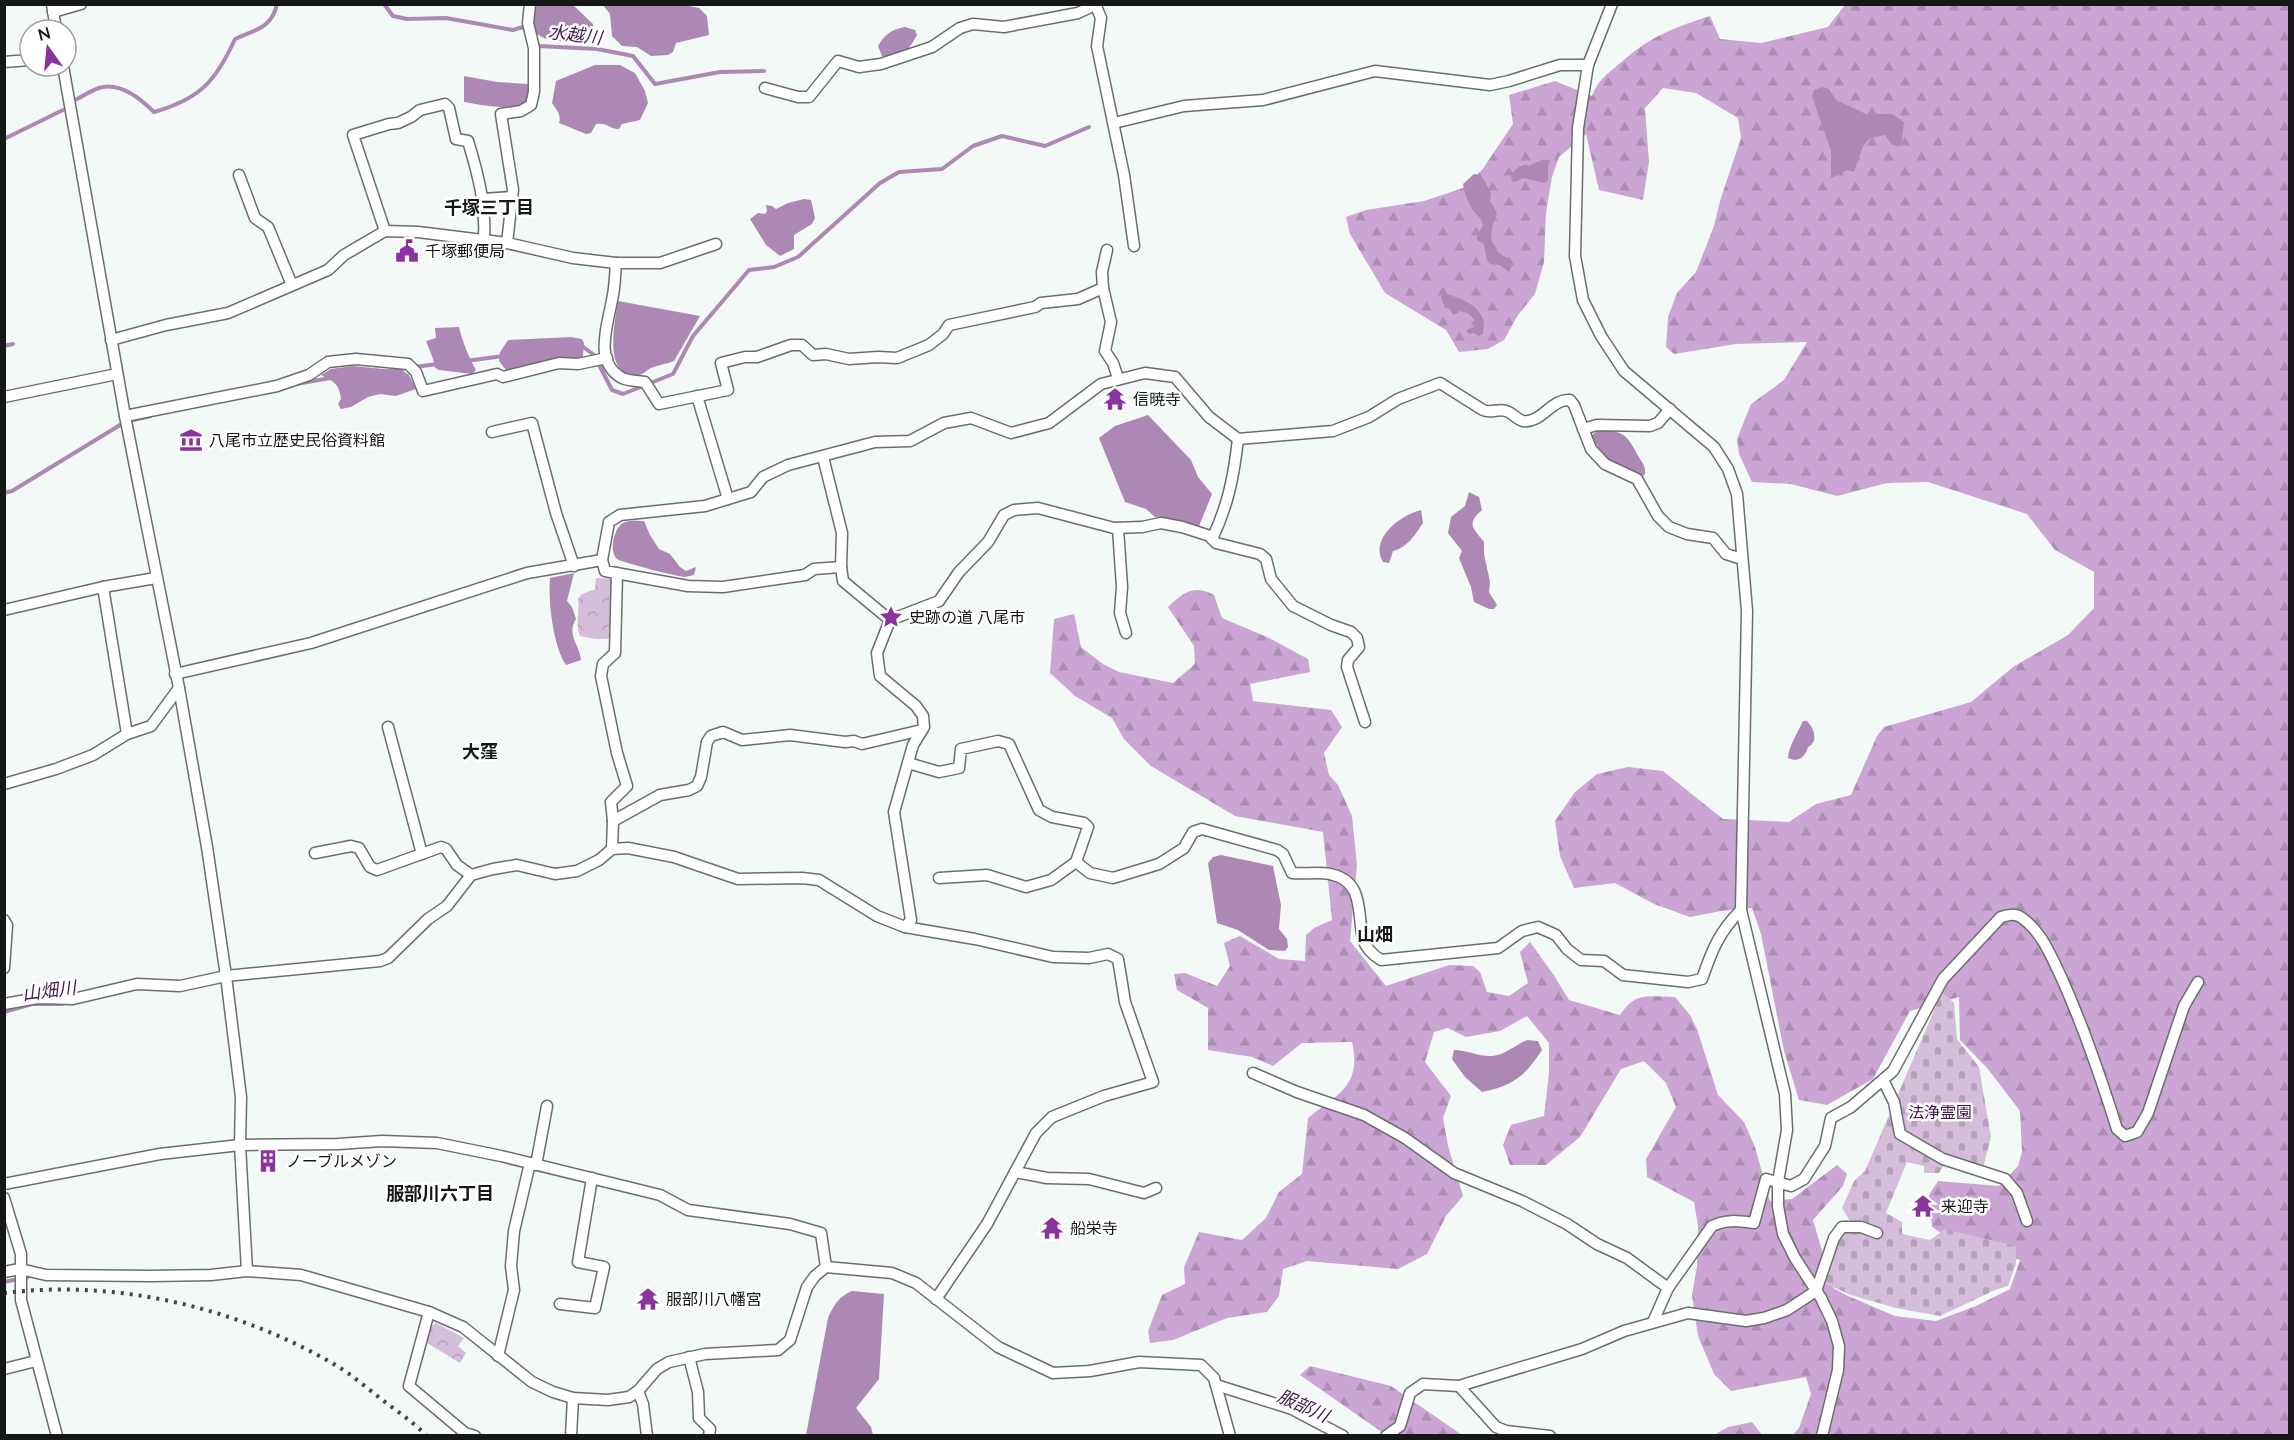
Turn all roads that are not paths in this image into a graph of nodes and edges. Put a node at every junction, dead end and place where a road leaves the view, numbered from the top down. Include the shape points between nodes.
1 (81, 4) edge
2 (530, 4) edge
3 (1612, 4) edge
4 (1096, 5) edge
5 (52, 8) edge
6 (1588, 65) junction
7 (65, 78) edge
8 (765, 88) dead end
9 (1113, 123) junction
10 (240, 175) dead end
11 (512, 197) junction
12 (483, 199) junction
13 (385, 231) junction
14 (484, 240) junction
15 (507, 243) junction
16 (716, 244) dead end
17 (1134, 246) dead end
18 (1107, 250) dead end
19 (616, 263) junction
20 (292, 285) junction
21 (1103, 288) junction
22 (111, 340) junction
23 (607, 358) junction
24 (117, 375) junction
25 (1118, 378) junction
26 (697, 396) junction
27 (4, 397) edge
28 (1670, 409) junction
29 (126, 420) junction
30 (1584, 429) junction
31 (492, 432) dead end
32 (1238, 440) junction
33 (824, 457) junction
34 (728, 499) junction
35 (1118, 528) junction
36 (1212, 539) junction
37 (1742, 559) junction
38 (602, 560) junction
39 (574, 566) junction
40 (840, 567) junction
41 (618, 573) junction
42 (156, 578) junction
43 (103, 587) junction
44 (4, 610) edge
45 (890, 620) junction
46 (1126, 633) dead end
47 (175, 674) junction
48 (179, 688) junction
49 (1365, 722) dead end
50 (388, 727) dead end
51 (922, 730) junction
52 (127, 734) junction
53 (908, 763) junction
54 (4, 784) edge
55 (613, 821) junction
56 (612, 849) junction
57 (315, 853) dead end
58 (422, 854) junction
59 (1076, 862) junction
60 (471, 875) junction
61 (939, 878) dead end
62 (1741, 910) junction
63 (4, 920) edge
64 (906, 927) junction
65 (4, 968) edge
66 (226, 976) junction
67 (2198, 982) dead end
68 (4, 1004) edge
69 (1253, 1073) dead end
70 (1883, 1080) junction
71 (546, 1106) dead end
72 (240, 1145) junction
73 (533, 1164) junction
74 (1015, 1172) junction
75 (592, 1178) junction
76 (1778, 1182) junction
77 (4, 1184) edge
78 (1156, 1188) dead end
79 (4, 1198) edge
80 (7, 1216) edge
81 (2027, 1221) dead end
82 (1877, 1233) dead end
83 (826, 1267) junction
84 (20, 1269) junction
85 (248, 1271) junction
86 (4, 1272) edge
87 (1668, 1288) junction
88 (1816, 1291) junction
89 (936, 1299) junction
90 (560, 1304) dead end
91 (429, 1312) junction
92 (1653, 1322) junction
93 (498, 1356) junction
94 (688, 1357) junction
95 (36, 1361) junction
96 (4, 1369) edge
97 (1216, 1385) junction
98 (1459, 1386) junction
99 (638, 1391) junction
100 (573, 1398) junction
101 (57, 1436) edge
102 (475, 1436) edge
103 (571, 1436) edge
104 (647, 1436) edge
105 (709, 1436) edge
106 (1230, 1436) edge
107 (1343, 1436) edge
108 (1386, 1436) edge
109 (1550, 1436) edge
110 (1822, 1436) edge

1 - 5 street
2 - 11 street via 528,23 534,48 531,105 501,114
3 - 6 street
4 - 8 street via 1078,13 1004,27 972,24 932,46 881,64 859,67 838,61 809,97
4 - 9 street via 1101,18 1097,46
6 - 9 street via 1560,65 1490,85 1375,71 1263,100 1184,106
6 - 28 street via 1578,128 1575,256 1583,300 1624,370
7 - 22 street
9 - 17 street
10 - 20 street via 255,218 268,227
11 - 12 street
11 - 15 street
12 - 13 street via 468,141 456,139 449,108 445,104 420,110 398,123 353,135
12 - 14 street
13 - 14 street
13 - 20 street via 344,255 328,270
14 - 15 street
15 - 19 street
16 - 19 street via 660,263
18 - 21 street
19 - 23 street via 604,336
20 - 22 street via 228,313
21 - 25 street via 1111,322 1105,351
21 - 26 street via 1078,299 1041,303 949,325 929,345 897,358 813,355 802,345 790,345 757,357 721,363 728,390
22 - 24 street
23 - 26 street via 623,379 645,382 659,404
23 - 29 street via 559,363 503,377 497,374 423,391 416,372 408,364 353,359 328,362 309,375 277,386
24 - 27 street
24 - 29 street
25 - 32 street via 1145,372 1175,377 1209,417
25 - 33 street via 1101,384 1049,423 1011,433 971,418 944,423 910,441 875,442
26 - 34 street
28 - 30 street via 1650,426 1597,424
28 - 37 street via 1714,447 1728,469 1737,494
29 - 42 street
30 - 32 street via 1570,400 1562,399 1533,420 1519,420 1506,411 1483,410 1440,383 1333,431
30 - 37 street via 1591,449 1605,464 1637,478 1658,516 1669,526 1713,538 1726,554
31 - 39 street via 532,423
32 - 36 street via 1229,498
33 - 34 street via 788,465 763,477 751,492
33 - 40 street via 842,533
34 - 38 street via 705,506 620,514 609,522
35 - 36 street via 1161,523
35 - 45 street via 1038,508 1004,514 988,542 959,572 939,601
35 - 46 street via 1122,587 1119,613
36 - 49 street via 1260,554 1266,559 1271,579 1293,606 1358,638 1359,647 1347,667
37 - 62 street via 1747,610
38 - 39 street
38 - 41 street via 605,570
39 - 47 street via 527,573 311,643
40 - 41 street via 723,586 688,586
40 - 45 street via 843,581
41 - 55 street via 615,653 603,664 601,676 627,786 611,802
42 - 43 street
42 - 47 street
43 - 44 street
43 - 52 street
45 - 51 street via 877,653 880,676 916,706 923,716
47 - 48 street
48 - 52 street via 151,726
48 - 66 street
50 - 58 street
51 - 53 street
51 - 55 street via 862,744 790,735 742,740 723,732 707,742 697,786 660,795
52 - 54 street via 93,755
53 - 59 street via 939,772 958,768 961,749 998,741 1009,744 1039,810 1088,827
53 - 64 street via 894,812 911,920
55 - 56 street
56 - 60 street via 599,861 577,871 555,874 517,865
56 - 64 street via 628,848 674,857 738,879 819,880 877,916
57 - 58 street via 359,848 370,867 377,870
58 - 60 street via 446,849 457,865
59 - 61 street via 1051,880 1026,887 987,875
59 - 62 street via 1089,873 1113,878 1159,864 1184,848 1193,832 1202,829 1278,850 1292,873 1331,874 1347,882 1358,898 1364,940 1371,953 1381,960 1498,948 1522,932 1538,927 1556,935 1581,960 1604,961 1623,975 1688,982 1702,979 1713,947 1725,926
60 - 66 street via 447,906 388,958
62 - 76 street via 1785,1094 1787,1130
63 - 65 street
64 - 74 street via 1053,957 1108,954 1118,959 1125,1002 1154,1082 1052,1117 1036,1133
66 - 68 street via 180,986 137,984 73,999 38,998
66 - 72 street via 241,1097
67 - 70 street via 2184,1006 2148,1113 2137,1132 2125,1136 2117,1129 2080,1020 2050,954 2034,930 2013,914 1991,925 1943,979 1893,1071
69 - 87 street via 1364,1115 1454,1173 1522,1202 1627,1257
70 - 76 street via 1831,1118 1825,1146 1804,1179 1791,1186
70 - 81 street via 1894,1102 1900,1134 1943,1159 2005,1179 2017,1193
71 - 73 street
72 - 73 street via 437,1143
72 - 77 street via 160,1154
72 - 85 street
73 - 75 street
73 - 93 street via 514,1231 514,1290
74 - 78 street via 1089,1179 1144,1193
74 - 89 street via 987,1224
75 - 83 street via 660,1195 688,1210 790,1224 821,1233
75 - 90 street via 578,1262 604,1267 595,1308
76 - 87 street via 1766,1179 1754,1223 1734,1220 1712,1226
76 - 88 street via 1783,1234
79 - 80 street
80 - 84 street via 21,1254
82 - 88 street via 1861,1227 1842,1227 1834,1238
83 - 89 street via 892,1273 916,1283
83 - 94 street via 807,1287 790,1340 778,1350
84 - 85 street via 46,1275 151,1276
84 - 86 street
84 - 95 street via 21,1300
85 - 91 street via 301,1275
87 - 92 street
88 - 92 street via 1787,1310 1764,1318 1746,1321 1688,1313
88 - 110 street via 1832,1321 1839,1346 1838,1370
89 - 97 street via 998,1347 1053,1373 1139,1362 1200,1365
91 - 93 street via 463,1327
91 - 102 street via 409,1386 465,1433
92 - 98 street via 1582,1349
93 - 100 street via 532,1382
94 - 99 street via 657,1369
94 - 105 street via 698,1392 699,1418 710,1429
95 - 96 street
95 - 101 street
97 - 106 street
97 - 107 street via 1292,1409
98 - 108 street via 1423,1384 1415,1388 1400,1426
98 - 109 street via 1496,1427
99 - 100 street via 629,1397 608,1400
99 - 104 street
100 - 103 street

